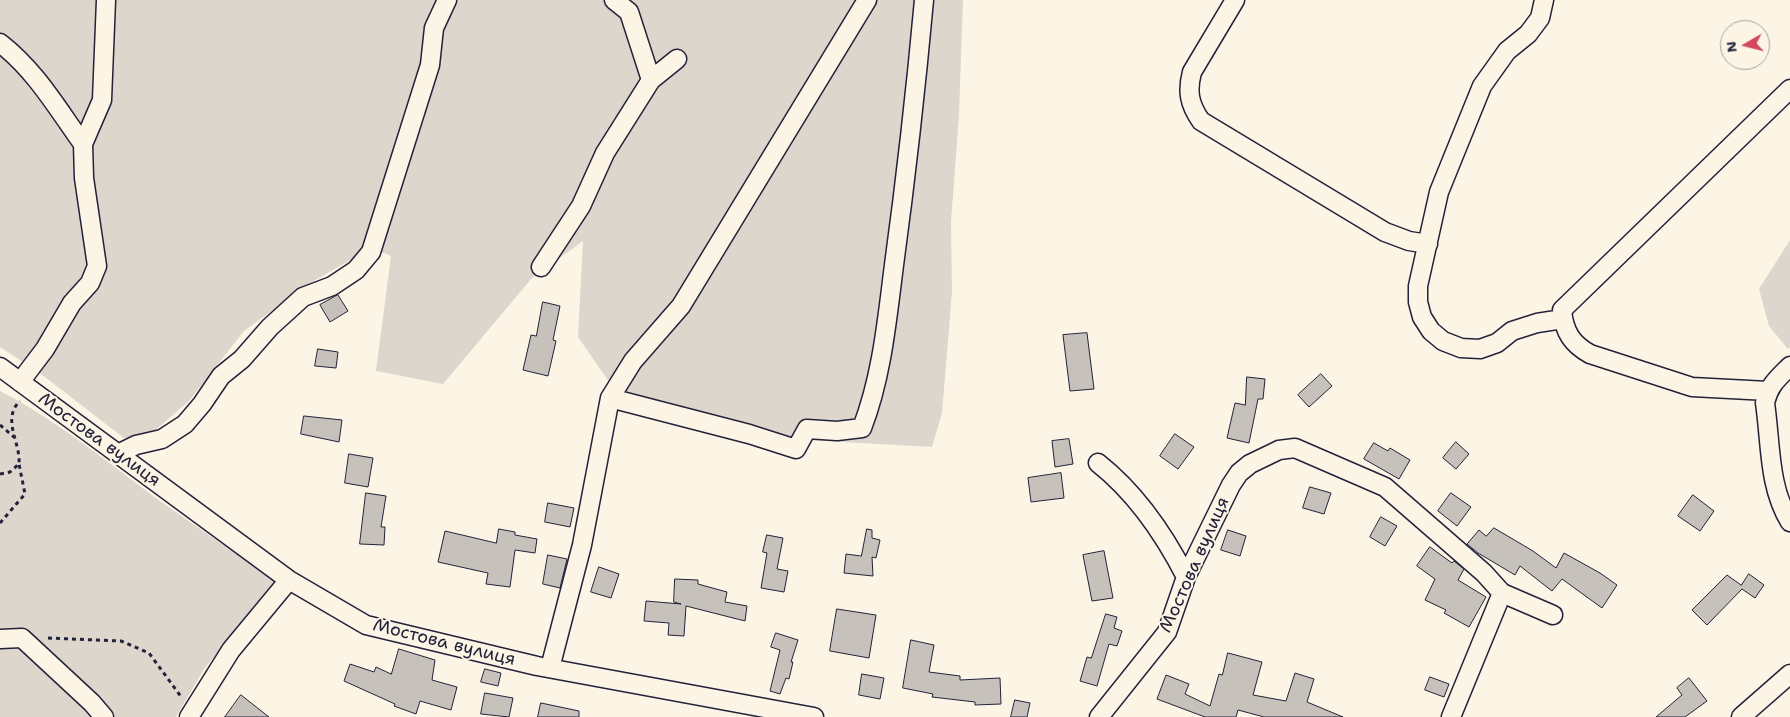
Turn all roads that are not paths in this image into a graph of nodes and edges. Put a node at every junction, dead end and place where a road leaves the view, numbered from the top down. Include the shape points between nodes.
1 (106, 0) edge
2 (448, 0) edge
3 (616, 0) edge
4 (867, 0) edge
5 (924, 0) edge
6 (1235, 0) edge
7 (1544, 0) edge
8 (0, 43) edge
9 (677, 59) dead end
10 (651, 80) junction
11 (1790, 89) edge
12 (83, 144) junction
13 (1428, 244) junction
14 (541, 267) dead end
15 (1563, 319) junction
16 (1790, 366) edge
17 (0, 367) edge
18 (26, 386) junction
19 (1768, 391) junction
20 (610, 398) junction
21 (118, 454) junction
22 (1098, 463) dead end
23 (1790, 522) edge
24 (1186, 577) junction
25 (289, 580) junction
26 (1502, 593) junction
27 (1553, 615) dead end
28 (0, 638) edge
29 (550, 668) junction
30 (1790, 674) edge
31 (190, 715) edge
32 (104, 717) edge
33 (814, 717) edge
34 (1099, 717) edge
35 (1451, 717) edge
36 (1741, 717) edge

1 - 12 street via 102,100
2 - 21 street via 434,28 430,65 371,252 356,270 332,286 303,297 270,327 242,359 221,376 185,424 162,439 136,445
3 - 10 street via 629,12
4 - 20 street via 681,306 633,361
5 - 20 street via 885,332 874,398 862,428 836,431 807,429 796,449
6 - 13 street via 1192,72 1189,98 1201,121 1385,232
7 - 13 street via 1540,18 1528,34 1507,50 1482,86 1439,192
8 - 12 street via 17,56 46,88
9 - 10 street
10 - 14 street via 605,153 581,206
11 - 15 street via 1581,290 1562,310
12 - 18 street via 84,178 96,266 90,283 72,303
13 - 15 street via 1418,286 1418,302 1427,324 1444,341 1461,348 1480,348 1498,342 1512,331
15 - 19 street via 1569,337 1578,347 1654,377 1692,387
16 - 19 street
17 - 18 street, Мостова вулиця
18 - 21 street, Мостова вулиця
19 - 23 street via 1765,403 1774,481
20 - 29 street via 582,545
21 - 25 street, Мостова вулиця
22 - 24 street via 1117,478 1139,505 1171,548
24 - 26 street, Мостова вулиця via 1239,473 1271,454 1295,448 1385,487 1484,573
24 - 34 street, Мостова вулиця via 1167,632
25 - 29 street, Мостова вулиця via 366,625
25 - 31 street via 231,650
26 - 27 street, Мостова вулиця
26 - 35 street
28 - 32 street via 22,638
29 - 33 street, Мостова вулиця
30 - 36 street

